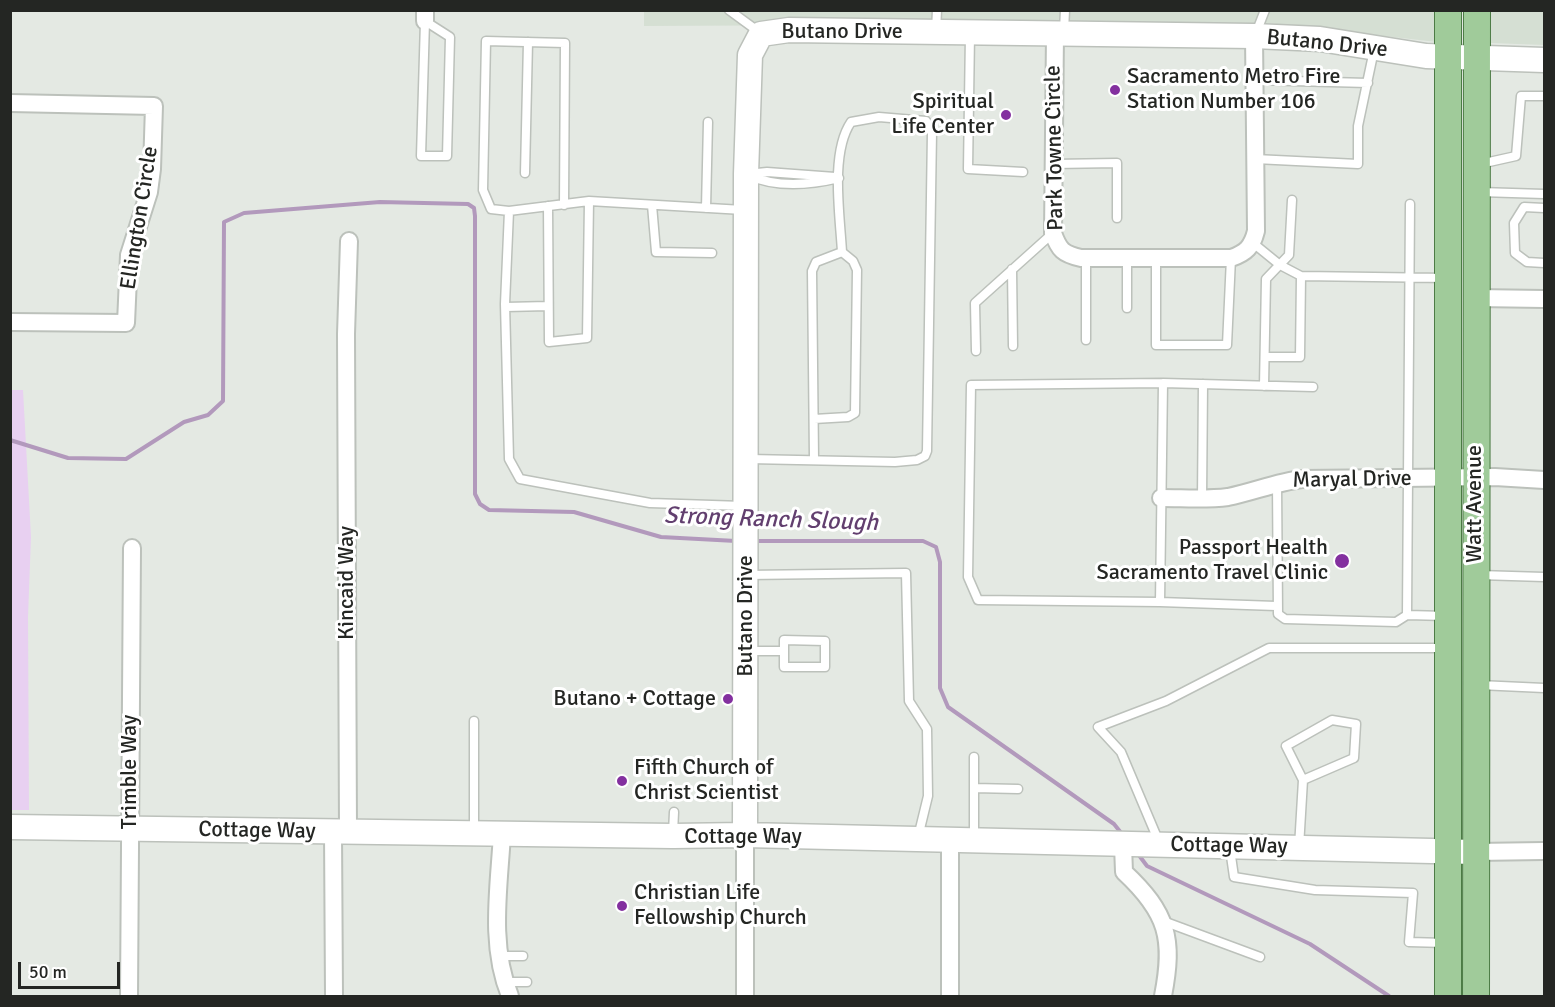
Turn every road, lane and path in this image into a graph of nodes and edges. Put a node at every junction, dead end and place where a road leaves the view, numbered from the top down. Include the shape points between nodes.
1 (729, 10) edge
2 (1264, 10) edge
3 (1448, 10) edge
4 (1477, 10) edge
5 (425, 16) edge
6 (936, 22) edge
7 (1061, 26) edge
8 (970, 33) junction
9 (761, 34) junction
10 (1254, 36) junction
11 (528, 42) junction
12 (1375, 47) junction
13 (1448, 58) junction
14 (1476, 59) junction
15 (1545, 60) edge
16 (1255, 80) junction
17 (1368, 83) junction
18 (1545, 96) edge
19 (10, 102) edge
20 (708, 122) dead end
21 (1255, 159) junction
22 (1054, 164) junction
23 (1476, 164) junction
24 (1023, 172) dead end
25 (525, 173) dead end
26 (803, 173) junction
27 (746, 174) junction
28 (839, 178) junction
29 (803, 183) junction
30 (1476, 192) junction
31 (1545, 194) edge
32 (1292, 200) dead end
33 (589, 201) junction
34 (1410, 204) dead end
35 (564, 205) junction
36 (652, 205) junction
37 (548, 206) junction
38 (706, 208) junction
39 (1545, 208) edge
40 (746, 210) junction
41 (509, 211) junction
42 (1118, 218) dead end
43 (1053, 233) junction
44 (349, 241) dead end
45 (1253, 243) junction
46 (842, 252) junction
47 (712, 253) dead end
48 (1086, 258) junction
49 (1127, 258) junction
50 (1156, 258) junction
51 (1231, 258) junction
52 (1545, 263) edge
53 (1280, 265) junction
54 (1012, 269) junction
55 (1301, 276) junction
56 (1409, 277) junction
57 (1448, 278) junction
58 (1476, 298) junction
59 (1545, 299) edge
60 (548, 306) junction
61 (506, 307) junction
62 (1127, 308) dead end
63 (10, 322) edge
64 (1086, 340) dead end
65 (1013, 346) dead end
66 (976, 351) dead end
67 (1265, 357) junction
68 (1163, 382) junction
69 (1203, 384) junction
70 (1264, 386) junction
71 (1313, 387) dead end
72 (814, 419) junction
73 (746, 459) junction
74 (814, 459) junction
75 (1475, 478) junction
76 (1407, 479) junction
77 (1448, 479) junction
78 (1545, 480) edge
79 (1277, 483) junction
80 (1161, 498) junction
81 (1202, 499) junction
82 (746, 541) junction
83 (132, 548) dead end
84 (1476, 575) junction
85 (1545, 578) edge
86 (1160, 602) junction
87 (1276, 606) junction
88 (1407, 615) junction
89 (1448, 616) junction
90 (743, 642) junction
91 (1448, 648) junction
92 (784, 651) junction
93 (1476, 685) junction
94 (1545, 688) edge
95 (474, 721) dead end
96 (974, 757) dead end
97 (1303, 780) junction
98 (974, 788) junction
99 (1018, 789) dead end
100 (674, 812) dead end
101 (10, 827) edge
102 (130, 829) junction
103 (341, 832) junction
104 (474, 834) junction
105 (502, 834) junction
106 (746, 835) junction
107 (673, 836) junction
108 (917, 841) junction
109 (962, 842) junction
110 (1124, 845) junction
111 (1155, 845) junction
112 (1230, 846) junction
113 (1299, 848) junction
114 (1449, 850) junction
115 (1545, 851) edge
116 (1475, 852) junction
117 (1163, 921) junction
118 (1448, 944) junction
119 (497, 956) junction
120 (523, 956) dead end
121 (1260, 957) dead end
122 (527, 982) dead end
123 (507, 989) edge
124 (129, 996) edge
125 (334, 996) edge
126 (745, 996) edge
127 (950, 996) edge
128 (1162, 996) edge
129 (1448, 996) edge
130 (1476, 996) edge

1 - 9 lane
2 - 10 lane
3 - 13 main road, Watt Avenue
4 - 14 main road, Watt Avenue
5 - 5 lane via 421,156 447,156 450,37
6 - 8 street, Butano Drive
6 - 9 street, Butano Drive
7 - 8 street, Butano Drive
7 - 10 street, Butano Drive
7 - 22 street, Park Towne Circle
8 - 24 lane via 968,169
9 - 27 street, Butano Drive via 750,54
10 - 12 street, Butano Drive
10 - 16 street
11 - 25 lane
11 - 35 lane via 565,43
11 - 41 lane via 486,41 483,190 491,209
12 - 13 street, Butano Drive
12 - 17 lane
13 - 14 street, Butano Drive
13 - 57 main road, Watt Avenue
14 - 15 street, Butano Drive
14 - 23 main road, Watt Avenue
16 - 17 lane
16 - 21 street
17 - 21 lane via 1358,126 1358,164
18 - 23 lane via 1521,96 1516,156
19 - 63 street, Ellington Circle via 154,106 152,169 129,255 126,323
20 - 38 lane
21 - 45 street
22 - 42 lane via 1117,163
22 - 43 street, Park Towne Circle
23 - 30 main road, Watt Avenue
26 - 27 lane
26 - 28 lane
26 - 29 lane
27 - 29 lane via 762,181
27 - 40 street, Butano Drive
28 - 29 lane
28 - 46 lane
28 - 74 lane via 841,136 851,122 879,117 926,121 932,132 927,451 917,460 896,462
30 - 31 lane
30 - 58 main road, Watt Avenue
32 - 53 lane via 1289,255
33 - 35 lane
33 - 36 lane
33 - 60 lane via 587,338 549,342
34 - 56 lane
35 - 37 lane
36 - 38 lane
36 - 47 lane via 656,252
37 - 41 lane
37 - 60 lane
38 - 40 lane
39 - 52 lane via 1524,207 1514,223 1515,253 1527,262
40 - 73 street, Butano Drive
41 - 61 lane
43 - 48 street, Park Towne Circle via 1058,248 1066,255
43 - 54 lane
44 - 103 street, Kincaid Way
45 - 51 street via 1245,253
45 - 53 lane
46 - 72 lane via 816,262 812,271
46 - 72 lane via 857,270 855,413
48 - 49 street, Park Towne Circle
48 - 64 lane
49 - 50 street, Park Towne Circle
49 - 62 lane
50 - 51 street, Park Towne Circle
50 - 51 lane via 1156,345 1227,345
53 - 55 lane
53 - 67 lane via 1266,279
54 - 65 lane
54 - 66 lane via 975,303
55 - 56 lane
55 - 67 lane via 1300,357
56 - 57 lane
56 - 76 lane
57 - 77 main road, Watt Avenue
58 - 59 street
58 - 75 main road, Watt Avenue
60 - 61 lane
61 - 82 lane via 509,459 520,479 650,503
67 - 70 lane
68 - 69 lane
68 - 80 lane
68 - 86 lane via 971,385 968,577 978,600
69 - 70 lane
69 - 81 lane
70 - 71 lane
72 - 74 lane
73 - 74 lane
73 - 82 street, Butano Drive
75 - 77 street, Maryal Drive
75 - 78 street, Maryal Drive
75 - 84 main road, Watt Avenue
76 - 77 street, Maryal Drive
76 - 79 street, Maryal Drive via 1302,479
76 - 88 lane
77 - 89 main road, Watt Avenue
79 - 81 street, Maryal Drive via 1247,493
79 - 87 lane
80 - 81 street, Maryal Drive
80 - 86 lane
82 - 90 street, Butano Drive
82 - 108 lane via 906,573 909,701 927,729 928,796
83 - 102 street, Trimble Way
84 - 85 lane
84 - 93 main road, Watt Avenue
86 - 87 lane
87 - 88 lane via 1285,619 1396,622
88 - 89 lane
89 - 91 main road, Watt Avenue
90 - 92 lane
90 - 106 street, Butano Drive
91 - 111 lane via 1269,648 1166,701 1098,727 1121,752
91 - 114 main road, Watt Avenue
92 - 92 lane via 784,640 825,641 825,668 784,667
93 - 94 lane
93 - 116 main road, Watt Avenue
95 - 104 lane
96 - 98 lane
97 - 97 lane via 1286,746 1332,720 1356,723 1354,758
97 - 113 lane
98 - 99 lane
98 - 109 lane
100 - 107 lane
101 - 102 street, Cottage Way
102 - 103 street, Cottage Way
102 - 124 street, Trimble Way
103 - 104 street, Cottage Way
103 - 125 street, Kincaid Way
104 - 105 street, Cottage Way
105 - 107 street, Cottage Way
105 - 119 street
106 - 107 street, Cottage Way
106 - 108 street, Cottage Way
106 - 126 street
108 - 109 street, Cottage Way
109 - 110 street, Cottage Way
109 - 127 street
110 - 111 street, Cottage Way
110 - 117 street via 1124,872 1154,903
111 - 112 street, Cottage Way
112 - 113 street, Cottage Way
112 - 118 lane via 1234,877 1315,890 1413,893 1409,942
113 - 114 street, Cottage Way
114 - 116 street, Cottage Way
114 - 118 main road, Watt Avenue
115 - 116 street
116 - 130 main road, Watt Avenue
117 - 121 lane
117 - 128 street via 1169,951
118 - 129 main road, Watt Avenue
119 - 120 lane
119 - 123 street
122 - 123 lane

